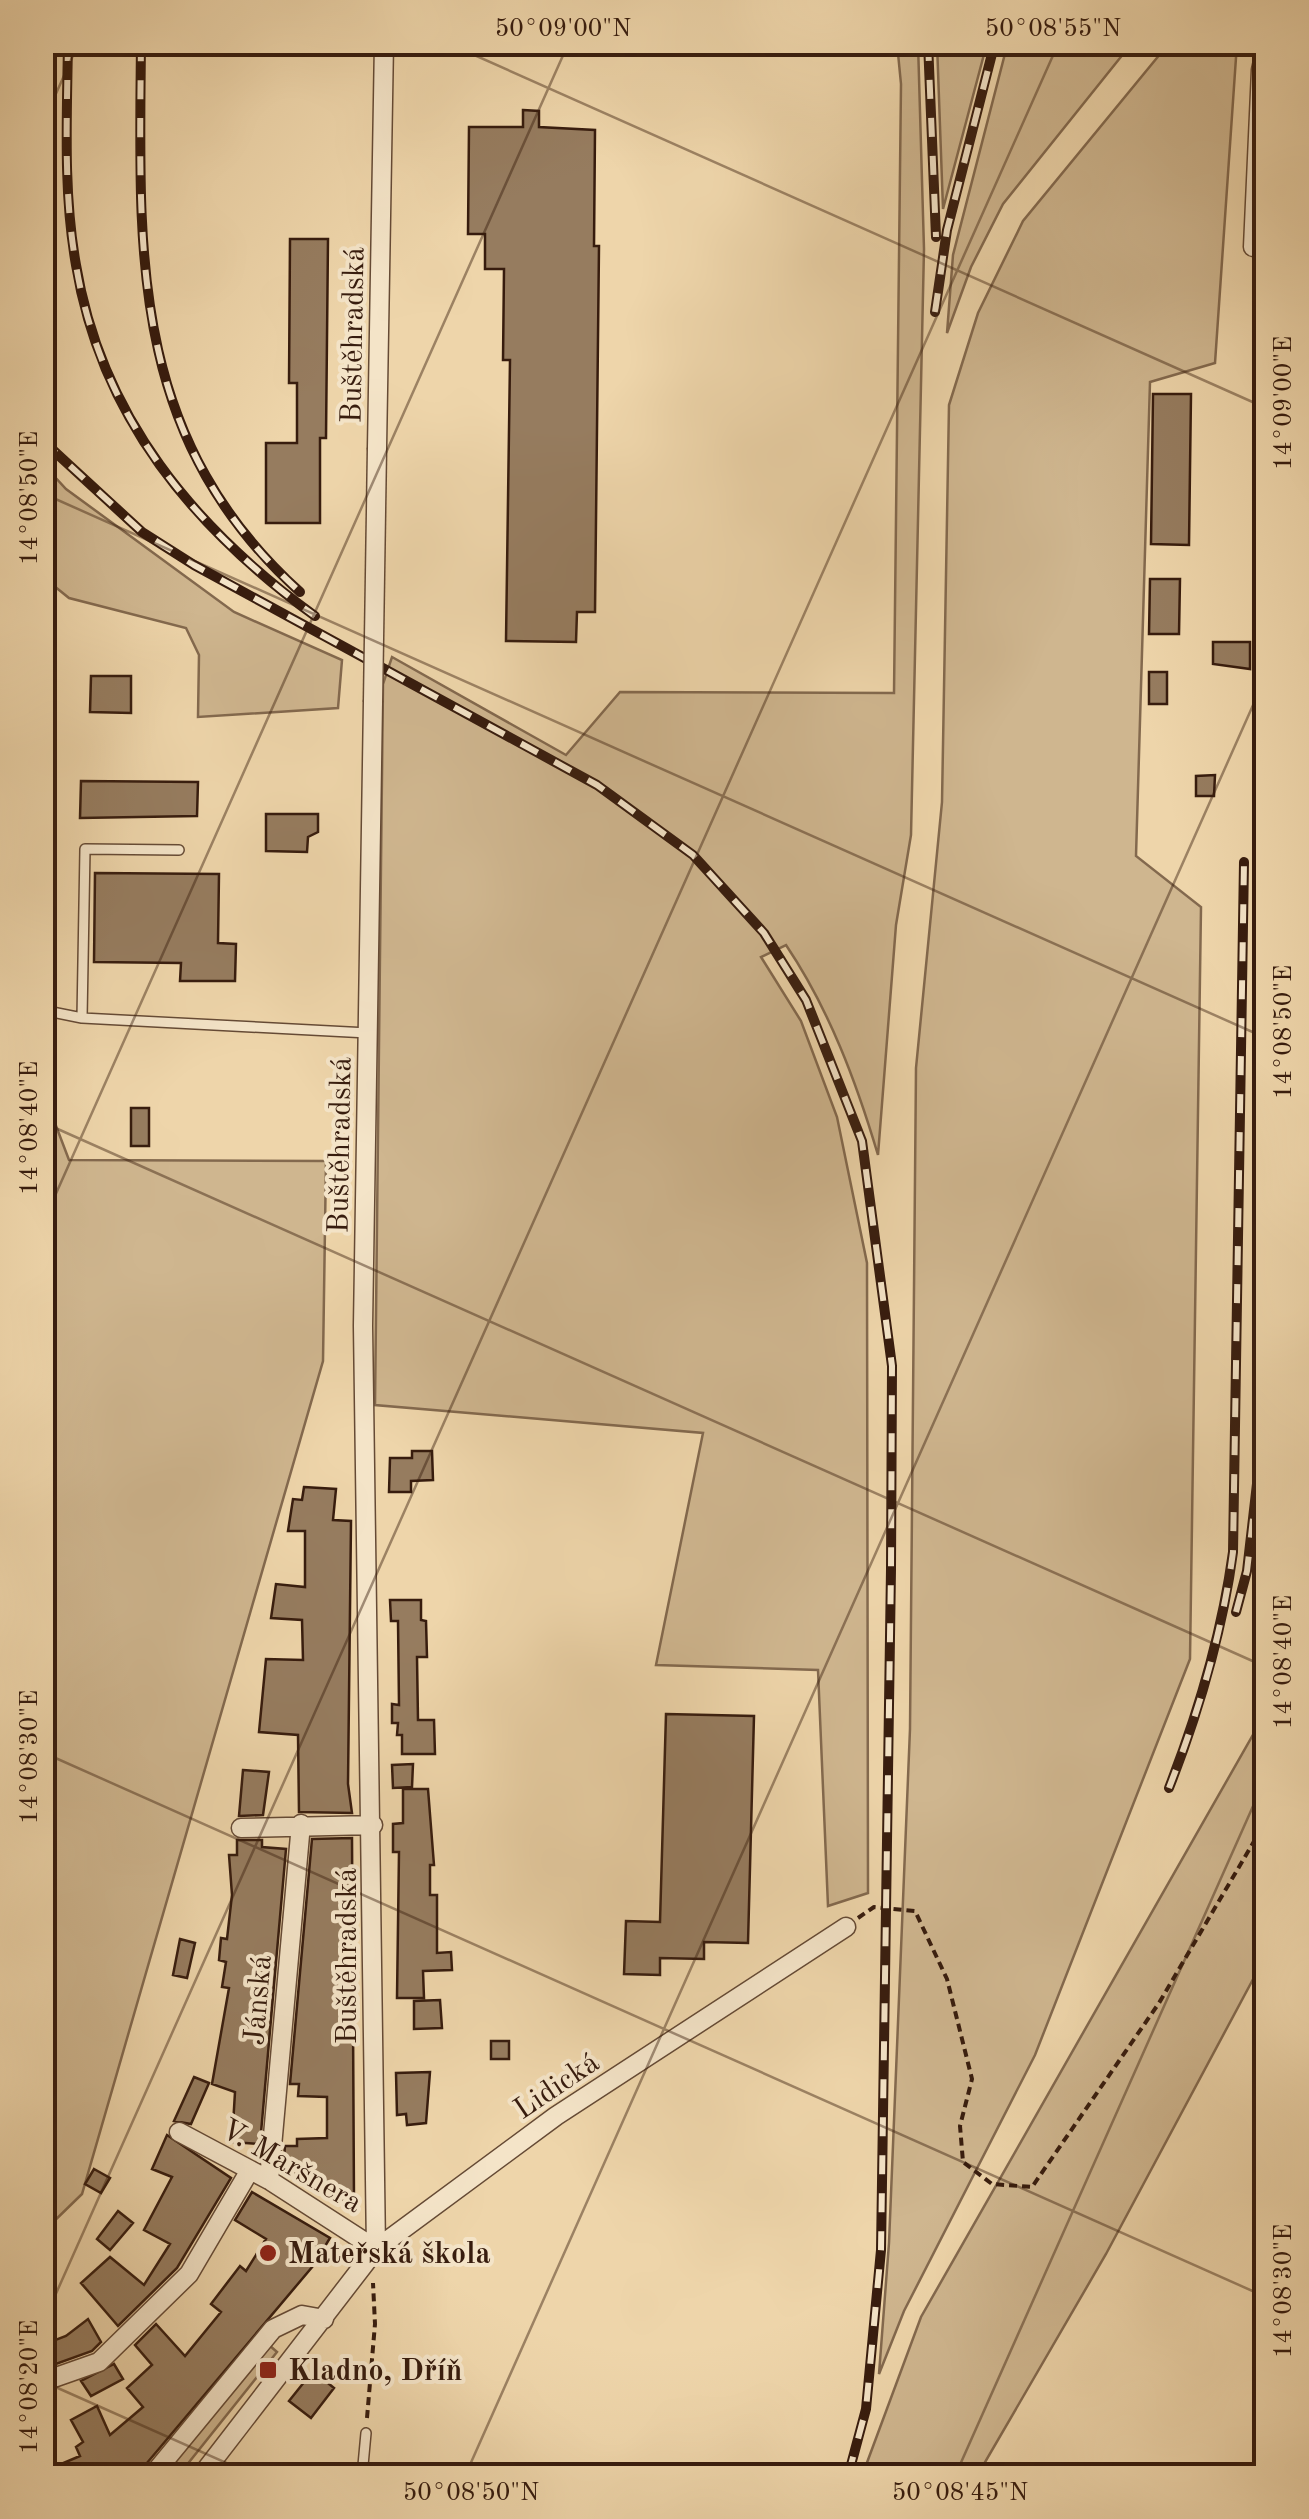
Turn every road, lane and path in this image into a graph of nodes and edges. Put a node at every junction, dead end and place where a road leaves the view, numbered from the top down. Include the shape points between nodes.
1 (384, 42) edge
2 (1266, 48) edge
3 (1253, 247) dead end
4 (179, 850) dead end
5 (42, 1010) edge
6 (82, 1018) junction
7 (368, 1032) junction
8 (1266, 1821) edge
9 (300, 1824) junction
10 (373, 1825) junction
11 (241, 1828) dead end
12 (846, 1927) joint
13 (179, 2132) dead end
14 (250, 2170) junction
15 (268, 2180) junction
16 (376, 2249) junction
17 (371, 2298) dead end
18 (324, 2320) junction
19 (42, 2382) edge
20 (366, 2433) joint
21 (152, 2476) edge
22 (202, 2476) edge
23 (362, 2476) edge

1 - 7 street, Buštěhradská, bridge
2 - 3 street
4 - 6 lane via 84,848
5 - 6 lane
6 - 7 lane
7 - 10 street, Buštěhradská via 363,1326
8 - 12 path via 1158,2003 1032,2187 992,2184 963,2162 960,2126 972,2079 947,1978 915,1911 874,1907
9 - 10 street
9 - 11 street
9 - 15 street, Jánská
10 - 16 street, Buštěhradská
12 - 16 street, Lidická via 556,2116
13 - 14 street, V. Maršnera
14 - 15 street, V. Maršnera
14 - 19 street via 189,2274 99,2362
15 - 16 street, V. Maršnera
16 - 18 street, Lidická
17 - 20 path
18 - 21 street via 302,2315 273,2329
18 - 22 street, Lidická
20 - 23 lane

